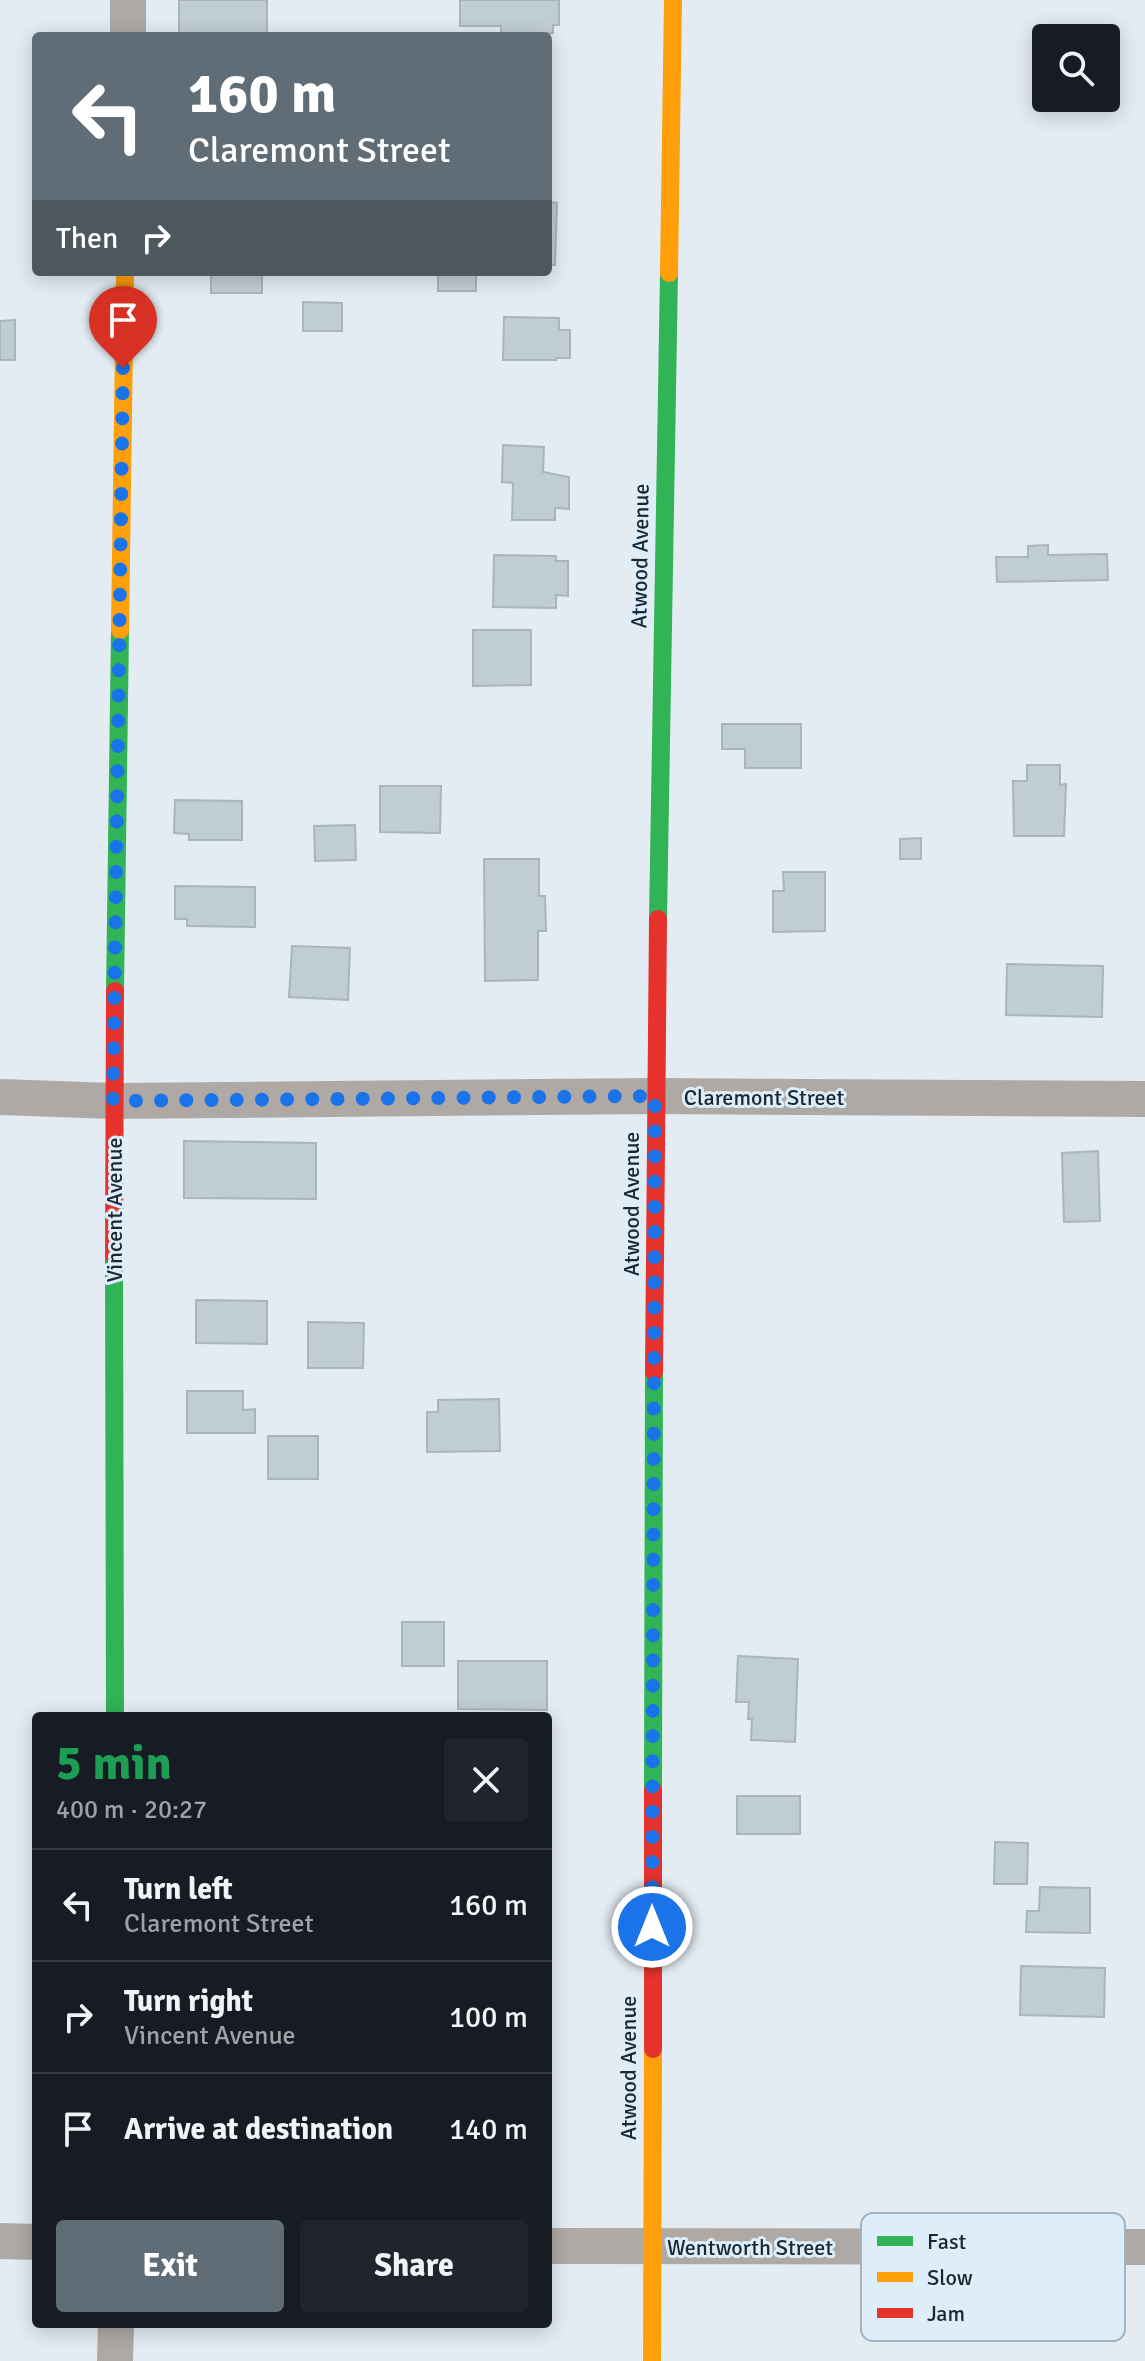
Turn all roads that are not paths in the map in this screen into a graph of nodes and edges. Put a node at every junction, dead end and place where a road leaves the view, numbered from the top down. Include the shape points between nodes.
1 (128, 0) edge
2 (673, 0) edge
3 (128, 32) edge
4 (125, 276) edge
5 (655, 1096) junction
6 (0, 1097) edge
7 (1145, 1099) edge
8 (113, 1101) junction
9 (115, 1712) edge
10 (0, 2241) edge
11 (32, 2242) edge
12 (552, 2246) edge
13 (651, 2247) junction
14 (861, 2247) edge
15 (116, 2328) edge
16 (115, 2361) edge
17 (652, 2361) edge

1 - 3 street
2 - 5 street, Atwood Avenue
4 - 8 street, Vincent Avenue
5 - 7 street, Claremont Street
5 - 8 street, Claremont Street
5 - 13 street, Atwood Avenue
6 - 8 street, Claremont Street
8 - 9 street, Vincent Avenue
10 - 11 street
12 - 13 street, Wentworth Street
13 - 14 street, Wentworth Street
13 - 17 street, Atwood Avenue
15 - 16 street

